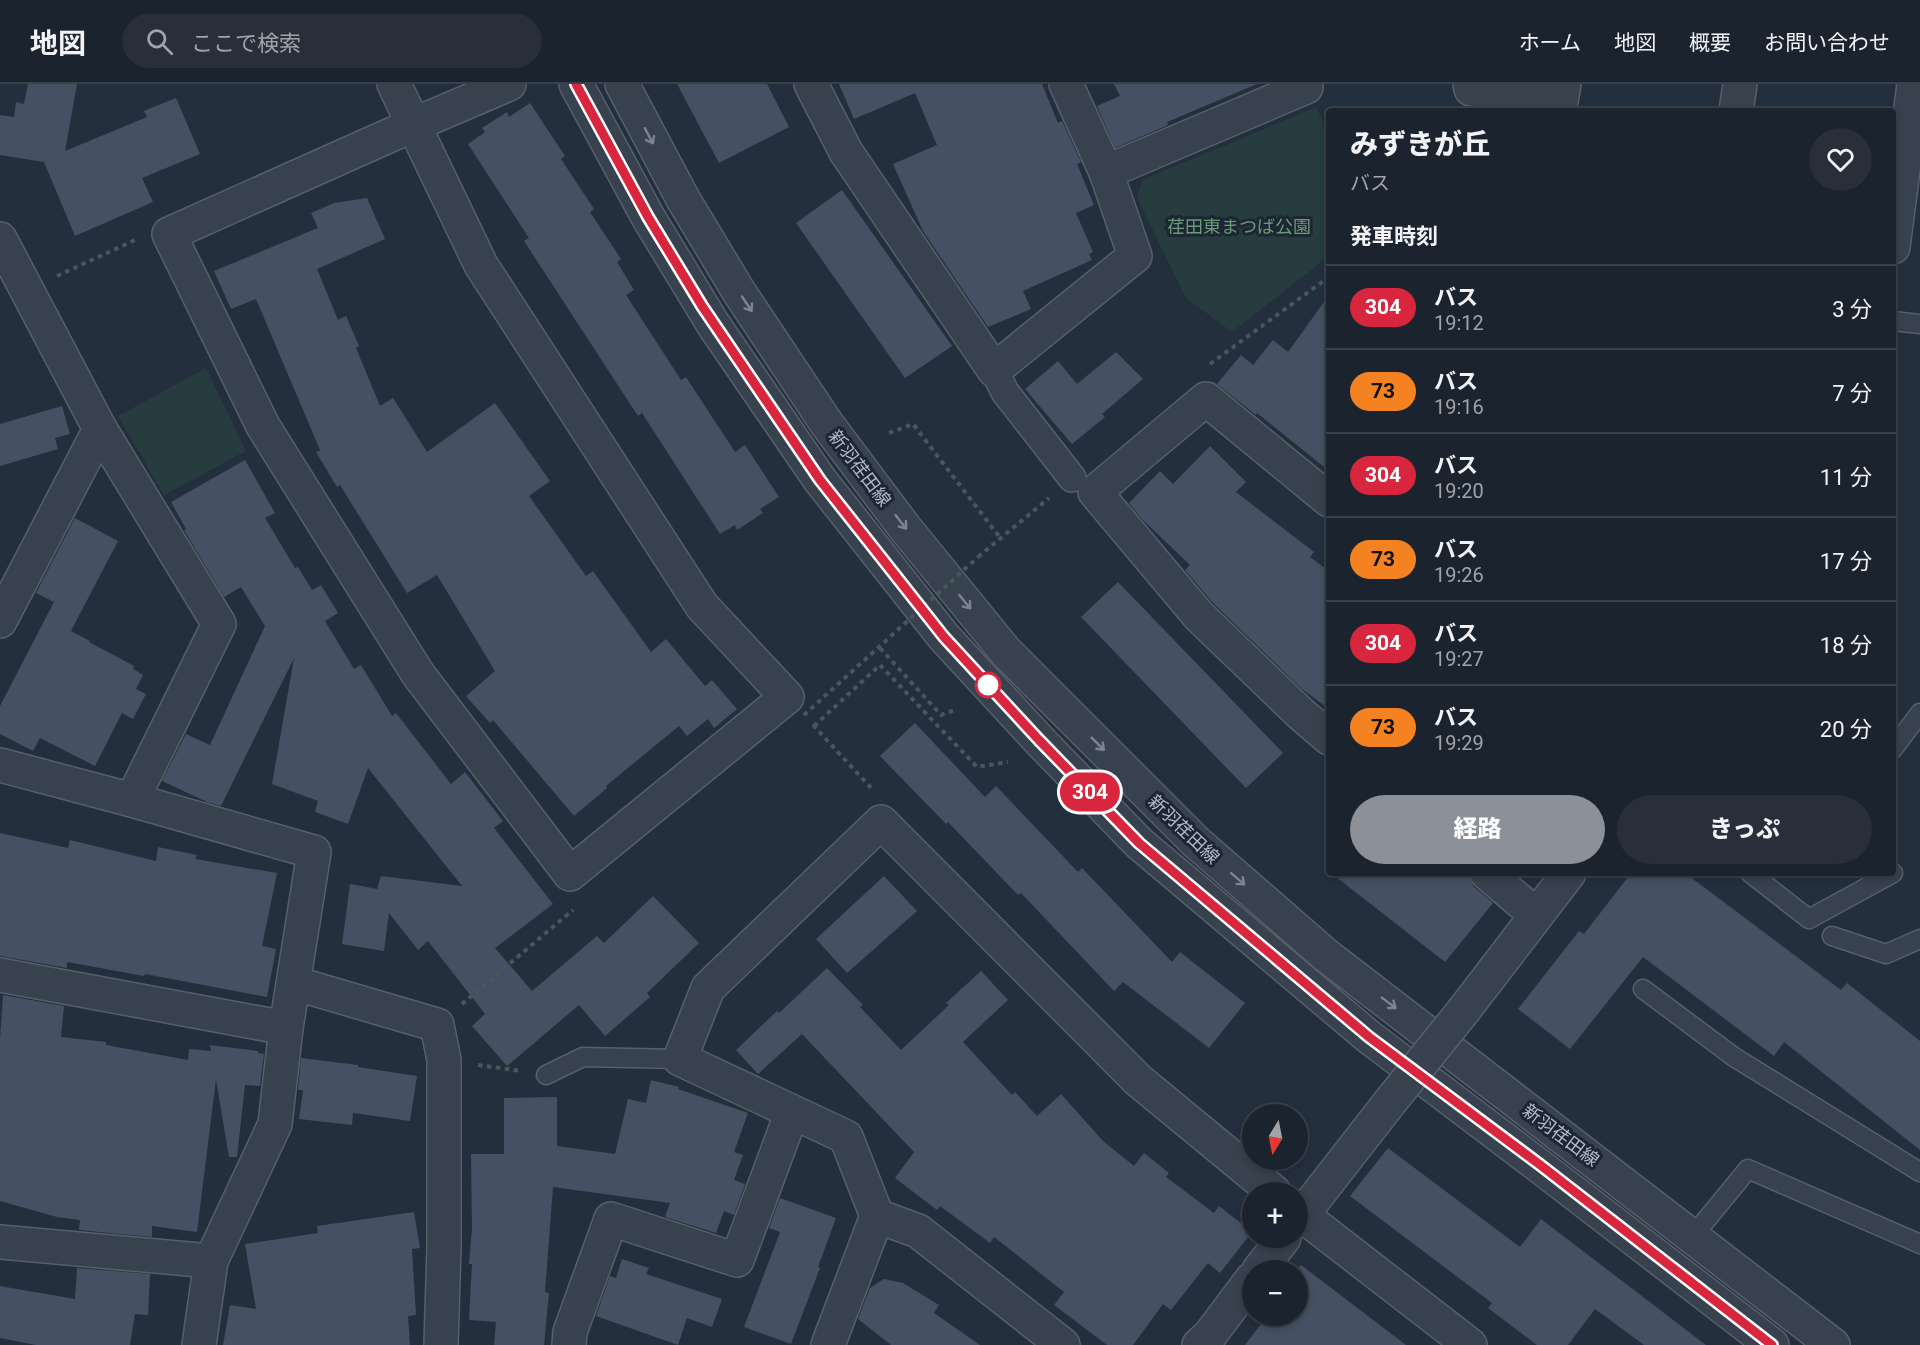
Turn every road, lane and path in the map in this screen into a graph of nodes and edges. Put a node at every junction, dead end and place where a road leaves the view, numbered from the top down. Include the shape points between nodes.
1 (394, 84) edge
2 (509, 84) edge
3 (576, 84) edge
4 (622, 84) edge
5 (811, 84) edge
6 (1066, 84) edge
7 (1305, 84) edge
8 (1470, 84) edge
9 (1564, 84) edge
10 (1740, 84) edge
11 (1914, 84) edge
12 (1736, 108) edge
13 (413, 125) junction
14 (1899, 151) edge
15 (1106, 172) junction
16 (1896, 199) edge
17 (169, 234) junction
18 (0, 239) edge
19 (82, 264) dead end
20 (1326, 279) edge
21 (1896, 321) edge
22 (1920, 324) edge
23 (1204, 369) dead end
24 (994, 370) junction
25 (99, 429) junction
26 (889, 433) dead end
27 (1072, 478) joint
28 (1326, 498) edge
29 (1002, 539) junction
30 (0, 621) edge
31 (880, 648) junction
32 (795, 706) junction
33 (955, 710) dead end
34 (1920, 713) edge
35 (814, 726) junction
36 (1326, 735) edge
37 (1896, 745) edge
38 (1008, 762) dead end
39 (0, 765) edge
40 (132, 800) junction
41 (881, 822) junction
42 (1490, 876) edge
43 (1567, 876) edge
44 (1754, 876) edge
45 (1887, 876) edge
46 (581, 904) dead end
47 (1536, 915) junction
48 (1832, 936) dead end
49 (1920, 939) edge
50 (0, 975) edge
51 (294, 983) junction
52 (1643, 989) dead end
53 (437, 1025) junction
54 (286, 1028) junction
55 (680, 1059) junction
56 (444, 1060) junction
57 (546, 1075) joint
58 (792, 1112) junction
59 (1920, 1172) edge
60 (1262, 1182) edge
61 (1308, 1205) edge
62 (877, 1216) junction
63 (1308, 1230) edge
64 (1694, 1236) junction
65 (0, 1242) edge
66 (1920, 1244) edge
67 (211, 1261) junction
68 (1242, 1292) edge
69 (199, 1345) edge
70 (441, 1345) edge
71 (569, 1345) edge
72 (828, 1345) edge
73 (1063, 1345) edge
74 (1199, 1345) edge
75 (1470, 1345) edge
76 (1772, 1345) edge
77 (1833, 1345) edge

1 - 13 street
2 - 13 street
3 - 76 street, 新羽荏田線 via 648,217 707,314 820,480 944,637 1039,740 1139,843 1369,1037
4 -> 64 street, 新羽荏田線 via 738,292 827,424 1006,652 1196,842 1328,956
5 - 24 street via 846,152
6 - 15 street
7 - 15 street via 1306,87
8 - 9 street via 1472,88 1561,101
10 - 12 street
11 - 14 street
13 - 17 street
13 - 32 street via 481,265 702,606
14 - 16 street
15 - 24 street via 1135,256
17 - 19 path via 142,237
17 - 32 street via 263,426 418,674 570,874
18 - 25 street
20 - 23 path
21 - 22 lane
24 - 27 street via 1005,392
25 - 30 street
25 - 40 street via 219,624
26 - 29 path via 913,424
27 - 29 path
28 - 36 street via 1206,399 1095,492 1199,616
29 - 31 path, bridge
31 - 32 path, bridge
31 - 33 path via 941,715
32 - 35 path
34 - 37 lane
35 - 38 path via 880,665 977,767
35 - 41 path via 879,797
39 - 40 street
40 - 51 street via 314,852
41 - 55 street via 708,988
41 - 60 street via 1138,1080
42 - 47 street
43 - 47 street
44 - 45 lane via 1809,919
46 - 53 path
47 - 61 street, bridge
48 - 49 lane via 1887,954
50 - 54 street
51 - 53 street
51 - 54 street
52 - 59 lane via 1734,1057
53 - 56 street
54 - 67 street via 275,1124
55 - 57 lane via 583,1058
55 - 58 street
56 - 57 path
56 - 70 street
58 - 62 street via 846,1137
58 - 71 street via 737,1260 611,1219 570,1332
62 - 72 street
62 - 73 street via 918,1231
63 - 75 street
64 - 66 lane via 1748,1169
64 - 77 street, 新羽荏田線
65 - 67 street
67 - 69 street
68 - 74 street

